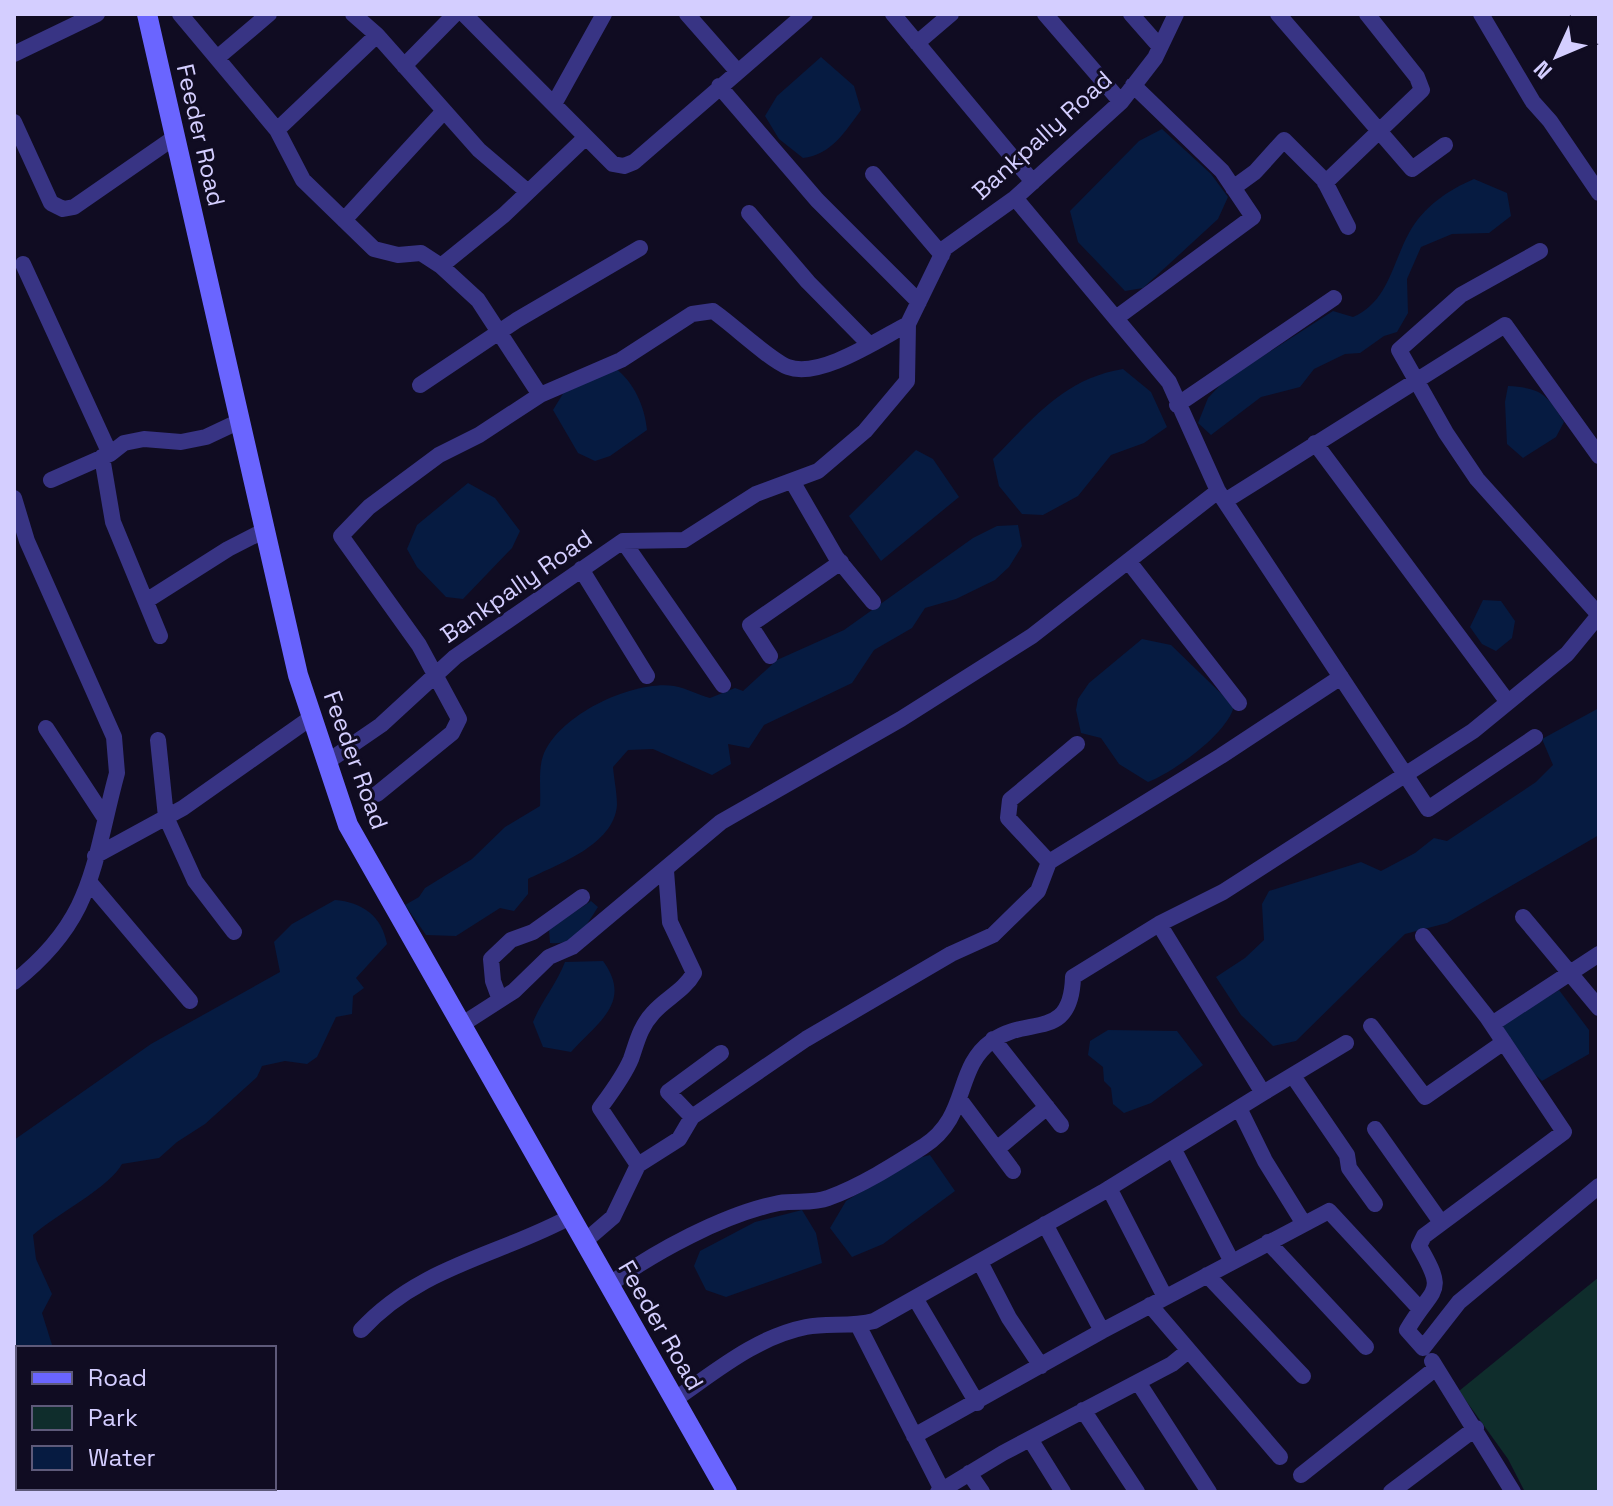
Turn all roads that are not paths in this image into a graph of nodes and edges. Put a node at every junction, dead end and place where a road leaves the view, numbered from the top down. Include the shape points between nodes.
1 (97, 14) edge
2 (147, 14) edge
3 (180, 14) edge
4 (269, 14) edge
5 (353, 14) edge
6 (455, 14) edge
7 (464, 14) edge
8 (604, 14) edge
9 (687, 14) edge
10 (805, 14) edge
11 (893, 14) edge
12 (951, 14) edge
13 (1045, 14) edge
14 (1131, 14) edge
15 (1176, 14) edge
16 (1278, 14) edge
17 (1367, 14) edge
18 (1481, 14) edge
19 (377, 35) junction
20 (917, 43) junction
21 (1160, 47) junction
22 (14, 54) edge
23 (217, 58) junction
24 (404, 66) junction
25 (738, 72) junction
26 (1133, 85) junction
27 (719, 86) junction
28 (1121, 102) junction
29 (554, 104) junction
30 (444, 111) junction
31 (14, 122) edge
32 (1379, 129) junction
33 (277, 130) junction
34 (175, 137) junction
35 (586, 137) junction
36 (1445, 145) dead end
37 (873, 174) dead end
38 (1033, 182) junction
39 (1325, 183) junction
40 (1233, 188) junction
41 (528, 192) junction
42 (1599, 193) edge
43 (1015, 198) junction
44 (749, 213) dead end
45 (344, 220) junction
46 (1348, 227) dead end
47 (640, 248) dead end
48 (1540, 251) dead end
49 (942, 255) junction
50 (23, 264) dead end
51 (441, 266) junction
52 (1334, 298) dead end
53 (919, 302) junction
54 (1116, 318) junction
55 (908, 324) junction
56 (500, 333) junction
57 (869, 344) junction
58 (1417, 380) junction
59 (420, 385) dead end
60 (540, 395) junction
61 (1177, 405) junction
62 (240, 421) junction
63 (1315, 443) junction
64 (106, 455) junction
65 (1599, 456) edge
66 (51, 480) dead end
67 (792, 481) junction
68 (1222, 496) junction
69 (14, 498) edge
70 (265, 530) junction
71 (623, 541) junction
72 (841, 562) junction
73 (1129, 562) junction
74 (581, 569) junction
75 (146, 601) junction
76 (873, 602) dead end
77 (1599, 615) edge
78 (160, 636) dead end
79 (770, 656) dead end
80 (435, 675) junction
81 (647, 676) dead end
82 (1341, 677) junction
83 (723, 685) dead end
84 (1507, 701) junction
85 (1239, 703) dead end
86 (312, 717) junction
87 (46, 728) dead end
88 (1535, 737) dead end
89 (158, 740) dead end
90 (1077, 744) dead end
91 (327, 762) junction
92 (1403, 775) junction
93 (377, 794) dead end
94 (166, 817) junction
95 (105, 818) junction
96 (95, 856) junction
97 (1049, 862) junction
98 (666, 871) junction
99 (90, 883) junction
100 (582, 897) dead end
101 (1523, 917) dead end
102 (1159, 924) junction
103 (234, 932) dead end
104 (1423, 936) dead end
105 (1599, 954) edge
106 (1571, 972) junction
107 (14, 982) edge
108 (500, 1000) junction
109 (190, 1001) dead end
110 (1599, 1008) edge
111 (1492, 1024) junction
112 (461, 1025) junction
113 (1371, 1026) dead end
114 (993, 1039) junction
115 (1504, 1042) junction
116 (1346, 1043) dead end
117 (721, 1053) dead end
118 (1293, 1076) junction
119 (1263, 1093) junction
120 (960, 1100) junction
121 (1047, 1107) junction
122 (1240, 1110) junction
123 (692, 1117) junction
124 (1061, 1125) dead end
125 (1375, 1129) dead end
126 (997, 1149) junction
127 (1174, 1150) junction
128 (638, 1165) junction
129 (1013, 1171) dead end
130 (1599, 1186) edge
131 (1109, 1188) junction
132 (1375, 1204) dead end
133 (570, 1217) junction
134 (1440, 1221) junction
135 (1045, 1224) junction
136 (1304, 1224) junction
137 (584, 1242) junction
138 (1268, 1242) junction
139 (980, 1262) junction
140 (1232, 1262) junction
141 (1207, 1275) junction
142 (609, 1285) junction
143 (915, 1298) junction
144 (1158, 1301) junction
145 (1419, 1308) junction
146 (858, 1325) junction
147 (361, 1330) dead end
148 (1102, 1331) junction
149 (1366, 1347) dead end
150 (1423, 1348) junction
151 (1188, 1351) junction
152 (1041, 1366) junction
153 (1436, 1368) junction
154 (1303, 1376) dead end
155 (1138, 1382) junction
156 (674, 1400) junction
157 (977, 1403) junction
158 (1083, 1410) junction
159 (1476, 1428) junction
160 (914, 1436) junction
161 (1030, 1439) junction
162 (1280, 1457) dead end
163 (969, 1473) junction
164 (1301, 1475) dead end
165 (940, 1491) edge
166 (727, 1492) edge
167 (982, 1492) edge
168 (1063, 1492) edge
169 (1137, 1492) edge
170 (1209, 1492) edge
171 (1391, 1492) edge
172 (1513, 1492) edge

1 - 22 street
2 - 34 street, Feeder Road
3 - 23 street
4 - 23 street
5 - 19 street
6 - 24 street
7 - 29 street
8 - 29 street
9 - 25 street
10 - 25 street
11 - 20 street
12 - 20 street
13 - 28 street
14 - 21 street
15 - 21 street, Bankpally Road
16 - 32 street
17 - 32 street via 1422,84
18 - 42 street via 1533,102
19 - 24 street
19 - 33 street
20 - 38 street
21 - 26 street, Bankpally Road
23 - 33 street
24 - 30 street
25 - 27 street
26 - 28 street, Bankpally Road
26 - 40 street
27 - 35 street via 624,166 613,164
27 - 53 street via 817,200
28 - 38 street, Bankpally Road
29 - 35 street
30 - 41 street
30 - 45 street
31 - 34 street via 51,203 63,209 74,207
32 - 36 street via 1412,169
32 - 39 street
33 - 45 street via 303,180
34 - 62 street, Feeder Road
35 - 41 street
37 - 49 street
38 - 43 street, Bankpally Road
39 - 40 street via 1284,140
39 - 46 street
40 - 54 street via 1253,217
41 - 51 street
43 - 49 street, Bankpally Road
43 - 54 street
44 - 57 street
45 - 51 street via 374,249 421,253
47 - 56 street
48 - 58 street via 1473,286 1401,345
49 - 53 street, Bankpally Road
50 - 64 street
51 - 56 street via 478,300
52 - 61 street
53 - 55 street, Bankpally Road
54 - 61 street via 1169,382
55 - 57 street
55 - 67 street, Bankpally Road via 907,381 865,431 818,471
56 - 59 street
56 - 60 street
57 - 60 street via 806,370 786,367 713,311 704,311 621,360
58 - 63 street
58 - 65 street via 1505,325
58 - 77 street via 1477,479
60 - 80 street via 439,455 369,507 341,536 386,594
61 - 68 street
62 - 64 street via 181,442 124,443
62 - 70 street, Feeder Road
63 - 68 street
63 - 84 street
64 - 66 street
64 - 75 street via 113,522
67 - 71 street, Bankpally Road via 756,494 684,540
67 - 72 street
68 - 73 street
68 - 82 street
69 - 95 street via 27,541 114,737 117,773
70 - 75 street
70 - 86 street, Feeder Road
71 - 74 street, Bankpally Road
71 - 83 street
72 - 76 street
72 - 79 street via 750,625
73 - 85 street
73 - 98 street via 1019,645 721,822
74 - 80 street, Bankpally Road
74 - 81 street
75 - 78 street
77 - 84 street via 1567,654
80 - 91 street, Bankpally Road via 381,725
80 - 93 street via 459,719 457,726
82 - 92 street
82 - 97 street
84 - 92 street via 1473,731
86 - 91 street, Feeder Road
86 - 94 street
87 - 95 street
88 - 92 street via 1428,809
89 - 94 street
90 - 97 street via 1010,800 1008,818
91 - 112 street, Feeder Road via 348,825
92 - 102 street via 1223,892
94 - 96 street
94 - 103 street via 195,881
95 - 96 street
96 - 99 street
97 - 123 street via 1038,891 993,935 806,1039
98 - 108 street
98 - 128 street via 670,922 694,973 653,1013 600,1108
99 - 107 street via 75,918 54,947
99 - 109 street
100 - 108 street via 533,932 511,940 491,959
101 - 106 street
102 - 114 street via 1073,977 1065,1011 1049,1024
102 - 119 street
104 - 111 street
105 - 106 street
106 - 110 street
106 - 111 street
108 - 112 street
111 - 115 street
112 - 133 street, Feeder Road
113 - 115 street via 1425,1097
114 - 120 street via 975,1058
114 - 121 street
115 - 134 street via 1564,1132
116 - 118 street
117 - 123 street via 668,1092
118 - 119 street
118 - 132 street
119 - 122 street
120 - 126 street
120 - 142 street via 947,1127 928,1143 859,1184 825,1200 780,1203 739,1215 630,1269
121 - 124 street
121 - 126 street
122 - 127 street
122 - 136 street
123 - 128 street via 679,1139
125 - 134 street
126 - 129 street
127 - 131 street
127 - 140 street
128 - 137 street via 613,1217
130 - 150 street via 1459,1302
131 - 135 street
131 - 144 street
133 - 137 street, Feeder Road
133 - 147 street via 415,1285
134 - 145 street via 1419,1246 1437,1278
135 - 139 street
135 - 148 street
136 - 138 street
136 - 145 street via 1329,1211
137 - 142 street, Feeder Road
138 - 140 street
138 - 149 street
139 - 143 street
139 - 152 street
140 - 141 street
141 - 144 street
141 - 154 street
142 - 156 street, Feeder Road
143 - 146 street
143 - 157 street
144 - 148 street
144 - 151 street
145 - 150 street via 1407,1330
146 - 156 street via 807,1327 763,1340
146 - 160 street
148 - 152 street
150 - 153 street
151 - 155 street
151 - 162 street
152 - 157 street
153 - 159 street
153 - 164 street
155 - 158 street
155 - 170 street
156 - 166 street, Feeder Road
157 - 160 street
158 - 161 street
158 - 169 street
159 - 171 street
159 - 172 street
160 - 165 street
161 - 163 street
161 - 168 street
163 - 165 street
163 - 167 street

